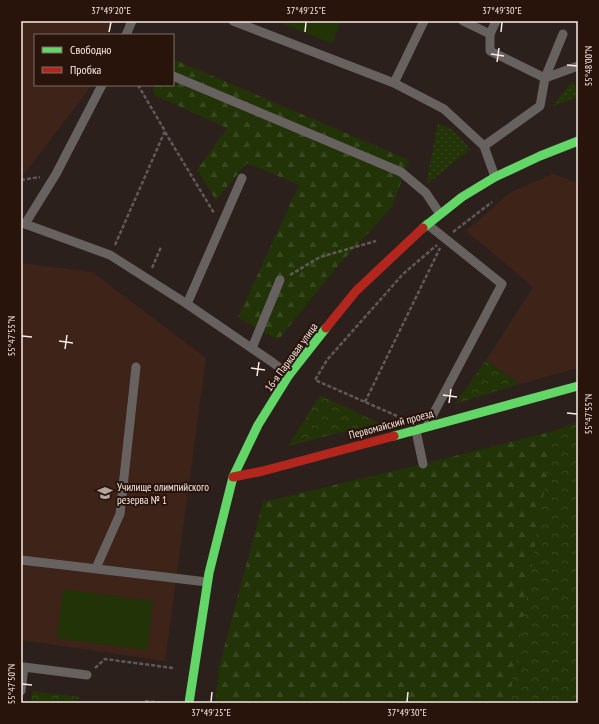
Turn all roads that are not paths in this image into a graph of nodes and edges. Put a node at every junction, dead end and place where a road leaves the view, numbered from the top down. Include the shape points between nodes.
1 (132, 21) edge
2 (233, 21) edge
3 (424, 21) edge
4 (463, 21) edge
5 (496, 21) edge
6 (126, 34) edge
7 (490, 34) junction
8 (563, 34) dead end
9 (578, 66) edge
10 (174, 76) edge
11 (545, 78) junction
12 (394, 83) junction
13 (101, 86) edge
14 (578, 141) edge
15 (484, 146) junction
16 (495, 177) junction
17 (242, 178) dead end
18 (440, 214) junction
19 (23, 224) edge
20 (427, 224) junction
21 (280, 280) road end
22 (187, 304) junction
23 (252, 348) junction
24 (136, 367) dead end
25 (289, 375) junction
26 (578, 386) edge
27 (421, 429) junction
28 (424, 464) dead end
29 (233, 477) junction
30 (21, 560) edge
31 (96, 568) junction
32 (207, 582) junction
33 (87, 675) road end
34 (21, 691) edge
35 (189, 703) edge

1 - 6 lane
2 - 12 lane
3 - 12 lane
4 - 7 lane
5 - 7 lane
7 - 11 lane via 490,51
8 - 11 lane
9 - 11 lane
10 - 18 lane via 401,172 426,193
11 - 15 lane via 540,106
12 - 15 lane via 444,109
13 - 19 lane via 56,174
14 - 16 main road, 16-я Парковая улица
15 - 16 lane
16 - 18 main road, 16-я Парковая улица
17 - 22 lane
18 - 20 main road, 16-я Парковая улица
19 - 22 lane via 110,255
20 - 25 main road, 16-я Парковая улица via 356,291
20 - 27 lane via 502,284
21 - 23 lane
22 - 23 lane
23 - 25 lane
24 - 31 lane via 120,514
25 - 29 main road, 16-я Парковая улица via 258,425
26 - 27 main road, Первомайский проезд
27 - 28 lane
27 - 29 main road, Первомайский проезд
29 - 32 main road, 16-я Парковая улица
30 - 31 lane
31 - 32 lane
32 - 35 main road, 16-я Парковая улица
33 - 34 lane via 24,668

